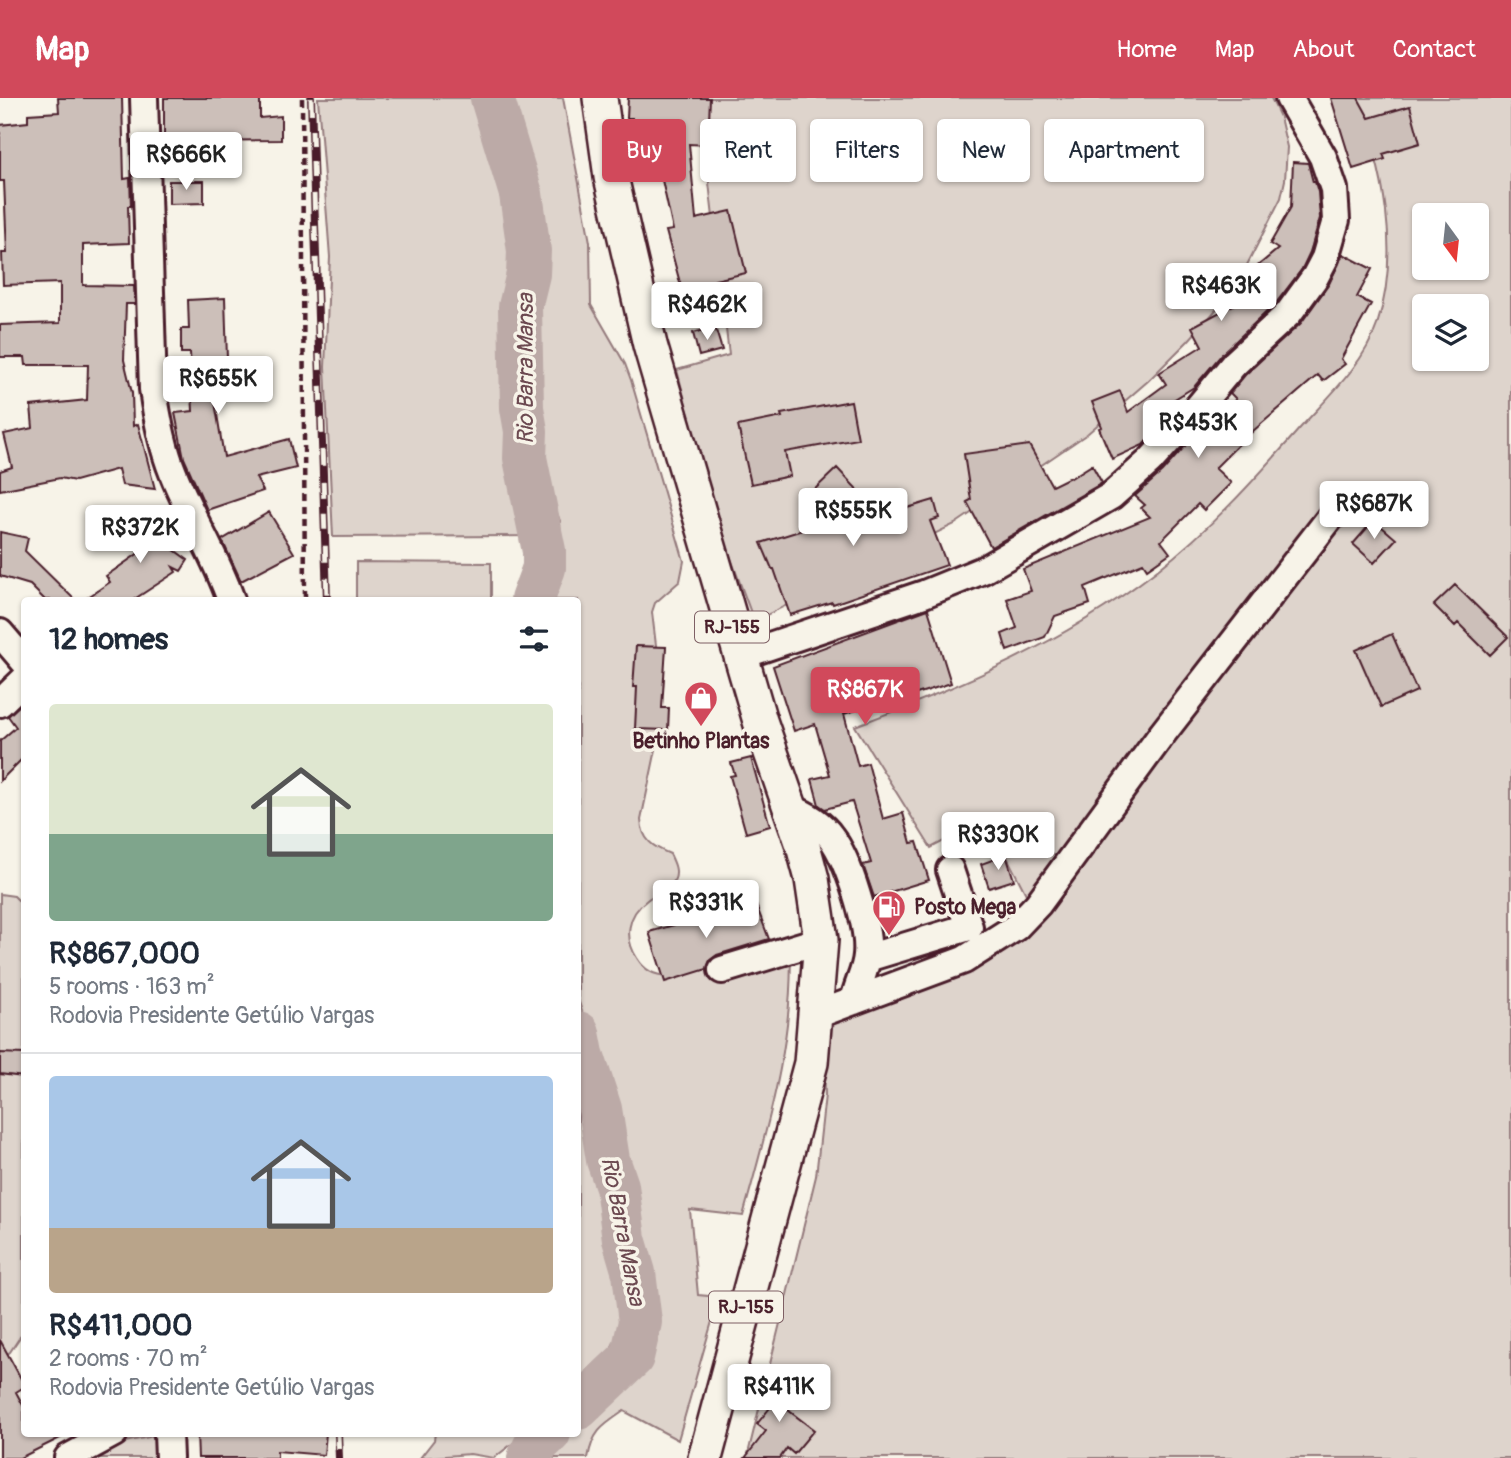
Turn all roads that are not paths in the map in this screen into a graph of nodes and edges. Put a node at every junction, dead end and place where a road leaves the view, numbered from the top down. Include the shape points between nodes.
1 (144, 98) edge
2 (600, 98) edge
3 (1289, 98) edge
4 (1337, 509) dead end
5 (230, 597) edge
6 (0, 633) edge
7 (740, 656) junction
8 (21, 658) edge
9 (21, 683) edge
10 (0, 703) edge
11 (792, 809) junction
12 (950, 870) dead end
13 (821, 940) junction
14 (867, 958) junction
15 (722, 970) dead end
16 (854, 1001) junction
17 (816, 1015) junction
18 (107, 1437) edge
19 (168, 1437) edge
20 (68, 1458) edge
21 (169, 1458) edge
22 (705, 1458) edge

1 - 5 street via 157,418 173,473
2 - 7 main road, RJ-155 via 611,177 646,332
3 - 7 street via 1323,157 1334,189 1336,220 1325,258 1288,314 1234,364 1150,461 1111,496 983,570
4 - 16 street via 1016,927 964,960
6 - 8 street
7 - 11 main road, RJ-155
9 - 10 street
11 - 13 main road, RJ-155 via 812,879
11 - 14 street via 832,837 857,897
12 - 14 street via 969,927
13 - 15 street
13 - 17 main road, RJ-155
14 - 16 street
16 - 17 street
17 - 22 main road, RJ-155 via 811,1063
18 - 20 street
19 - 21 street

